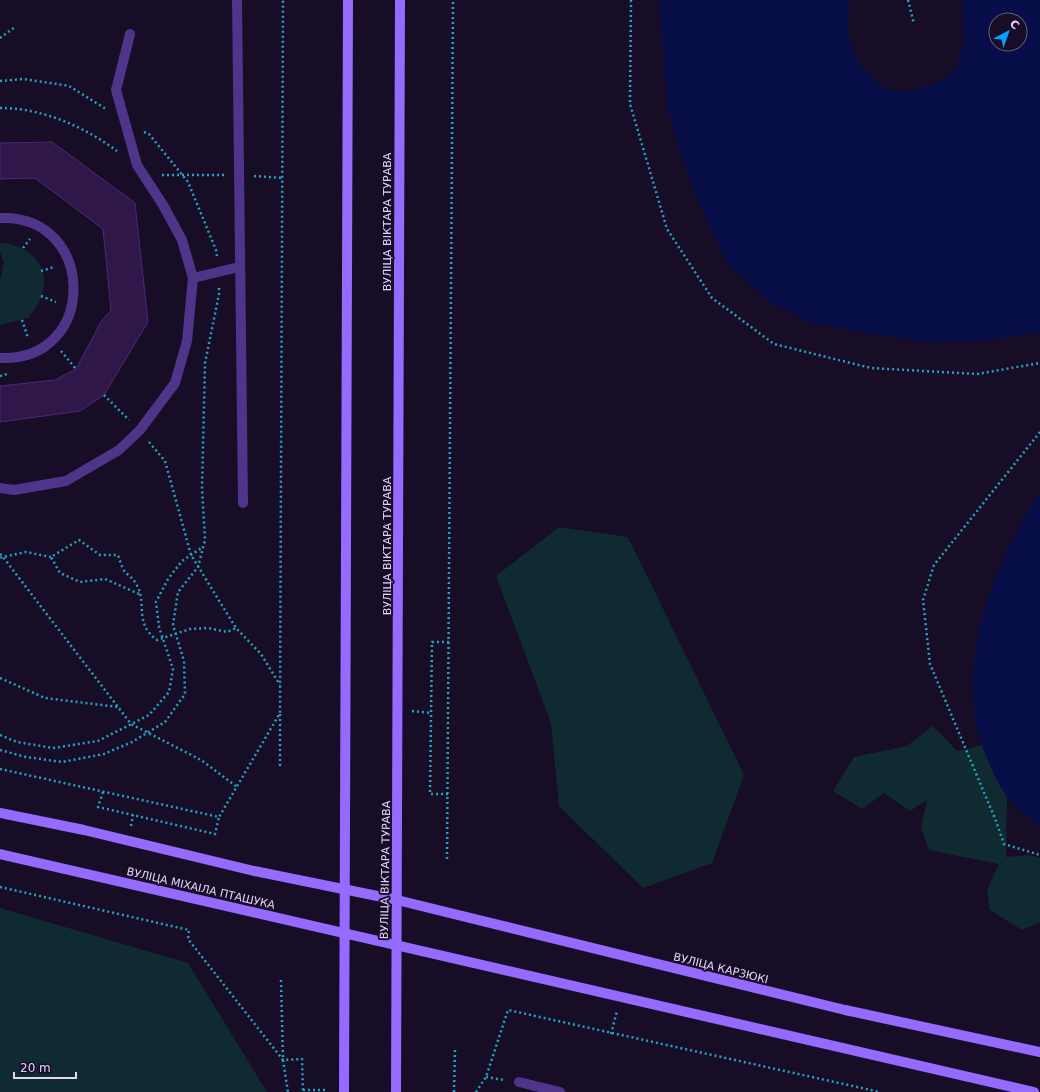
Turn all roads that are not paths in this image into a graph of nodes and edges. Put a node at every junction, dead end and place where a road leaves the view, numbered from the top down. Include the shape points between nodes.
1 (237, 0) edge
2 (348, 0) edge
3 (400, 0) edge
4 (130, 34) dead end
5 (0, 218) edge
6 (239, 267) junction
7 (193, 278) junction
8 (0, 358) edge
9 (0, 488) edge
10 (243, 503) dead end
11 (0, 813) edge
12 (0, 854) edge
13 (345, 889) junction
14 (397, 900) junction
15 (344, 933) junction
16 (397, 944) junction
17 (1040, 1052) edge
18 (519, 1082) dead end
19 (344, 1091) edge
20 (396, 1092) edge
21 (560, 1092) edge
22 (1034, 1092) edge

1 - 6 lane
2 - 13 main road
3 - 14 main road, ВУЛІЦА ВІКТАРА ТУРАВА
4 - 7 lane via 116,90 137,165 182,240
5 - 8 lane via 24,220 51,236 62,248 69,262 74,277 75,293 72,309 58,334 48,344 32,353 12,359
6 - 7 lane
6 - 10 lane
7 - 9 lane via 187,341 175,382 140,430 119,450 66,481 14,490
11 - 13 main road
12 - 15 main road, ВУЛІЦА МІХАІЛА ПТАШУКА
13 - 14 main road
13 - 15 main road
14 - 16 main road, ВУЛІЦА ВІКТАРА ТУРАВА
14 - 17 main road, ВУЛІЦА КАРЗЮКІ via 845,1010
15 - 16 main road, ВУЛІЦА МІХАІЛА ПТАШУКА
15 - 19 main road
16 - 20 main road, ВУЛІЦА ВІКТАРА ТУРАВА
16 - 22 main road via 620,998
18 - 21 lane

